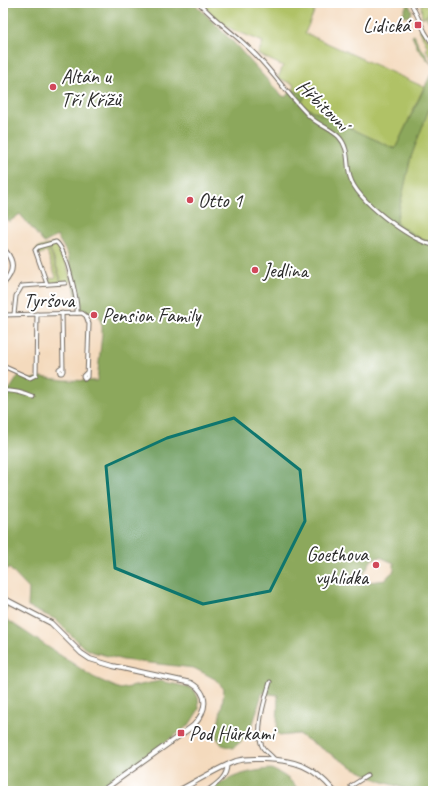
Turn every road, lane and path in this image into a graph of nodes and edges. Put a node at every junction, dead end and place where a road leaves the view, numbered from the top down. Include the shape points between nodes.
1 (199, 3) edge
2 (411, 3) edge
3 (433, 45) edge
4 (433, 244) edge
5 (3, 248) edge
6 (3, 284) edge
7 (47, 284) junction
8 (65, 284) dead end
9 (62, 313) junction
10 (77, 313) junction
11 (14, 314) junction
12 (37, 314) junction
13 (3, 315) edge
14 (3, 366) edge
15 (63, 366) dead end
16 (87, 372) dead end
17 (3, 391) edge
18 (33, 397) dead end
19 (3, 598) edge
20 (270, 682) dead end
21 (274, 759) junction
22 (227, 765) junction
23 (367, 776) dead end
24 (351, 786) dead end
25 (102, 791) edge
26 (178, 791) edge
27 (207, 791) edge
28 (334, 791) edge

1 - 4 street, Hřbitovní via 257,55 310,117 340,139 347,153 352,182 368,203 396,225
2 - 3 street
5 - 6 street via 11,259 12,270
7 - 8 street
7 - 10 street via 35,250 56,242 68,266 77,302
7 - 11 street via 21,287 16,296
9 - 10 street, Tyršova
9 - 12 street, Tyršova
9 - 15 street
10 - 16 street, Tyršova via 82,313 88,320
11 - 12 street, Tyršova
11 - 13 street, Tyršova
12 - 14 street via 36,375 25,377
17 - 18 street via 21,392
19 - 25 street via 51,622 90,659 191,683 203,694 203,712 193,726
20 - 21 street via 259,727 263,748
21 - 22 street via 251,758
21 - 28 street via 304,765 318,774
22 - 26 street
22 - 27 street via 224,777
23 - 24 street

